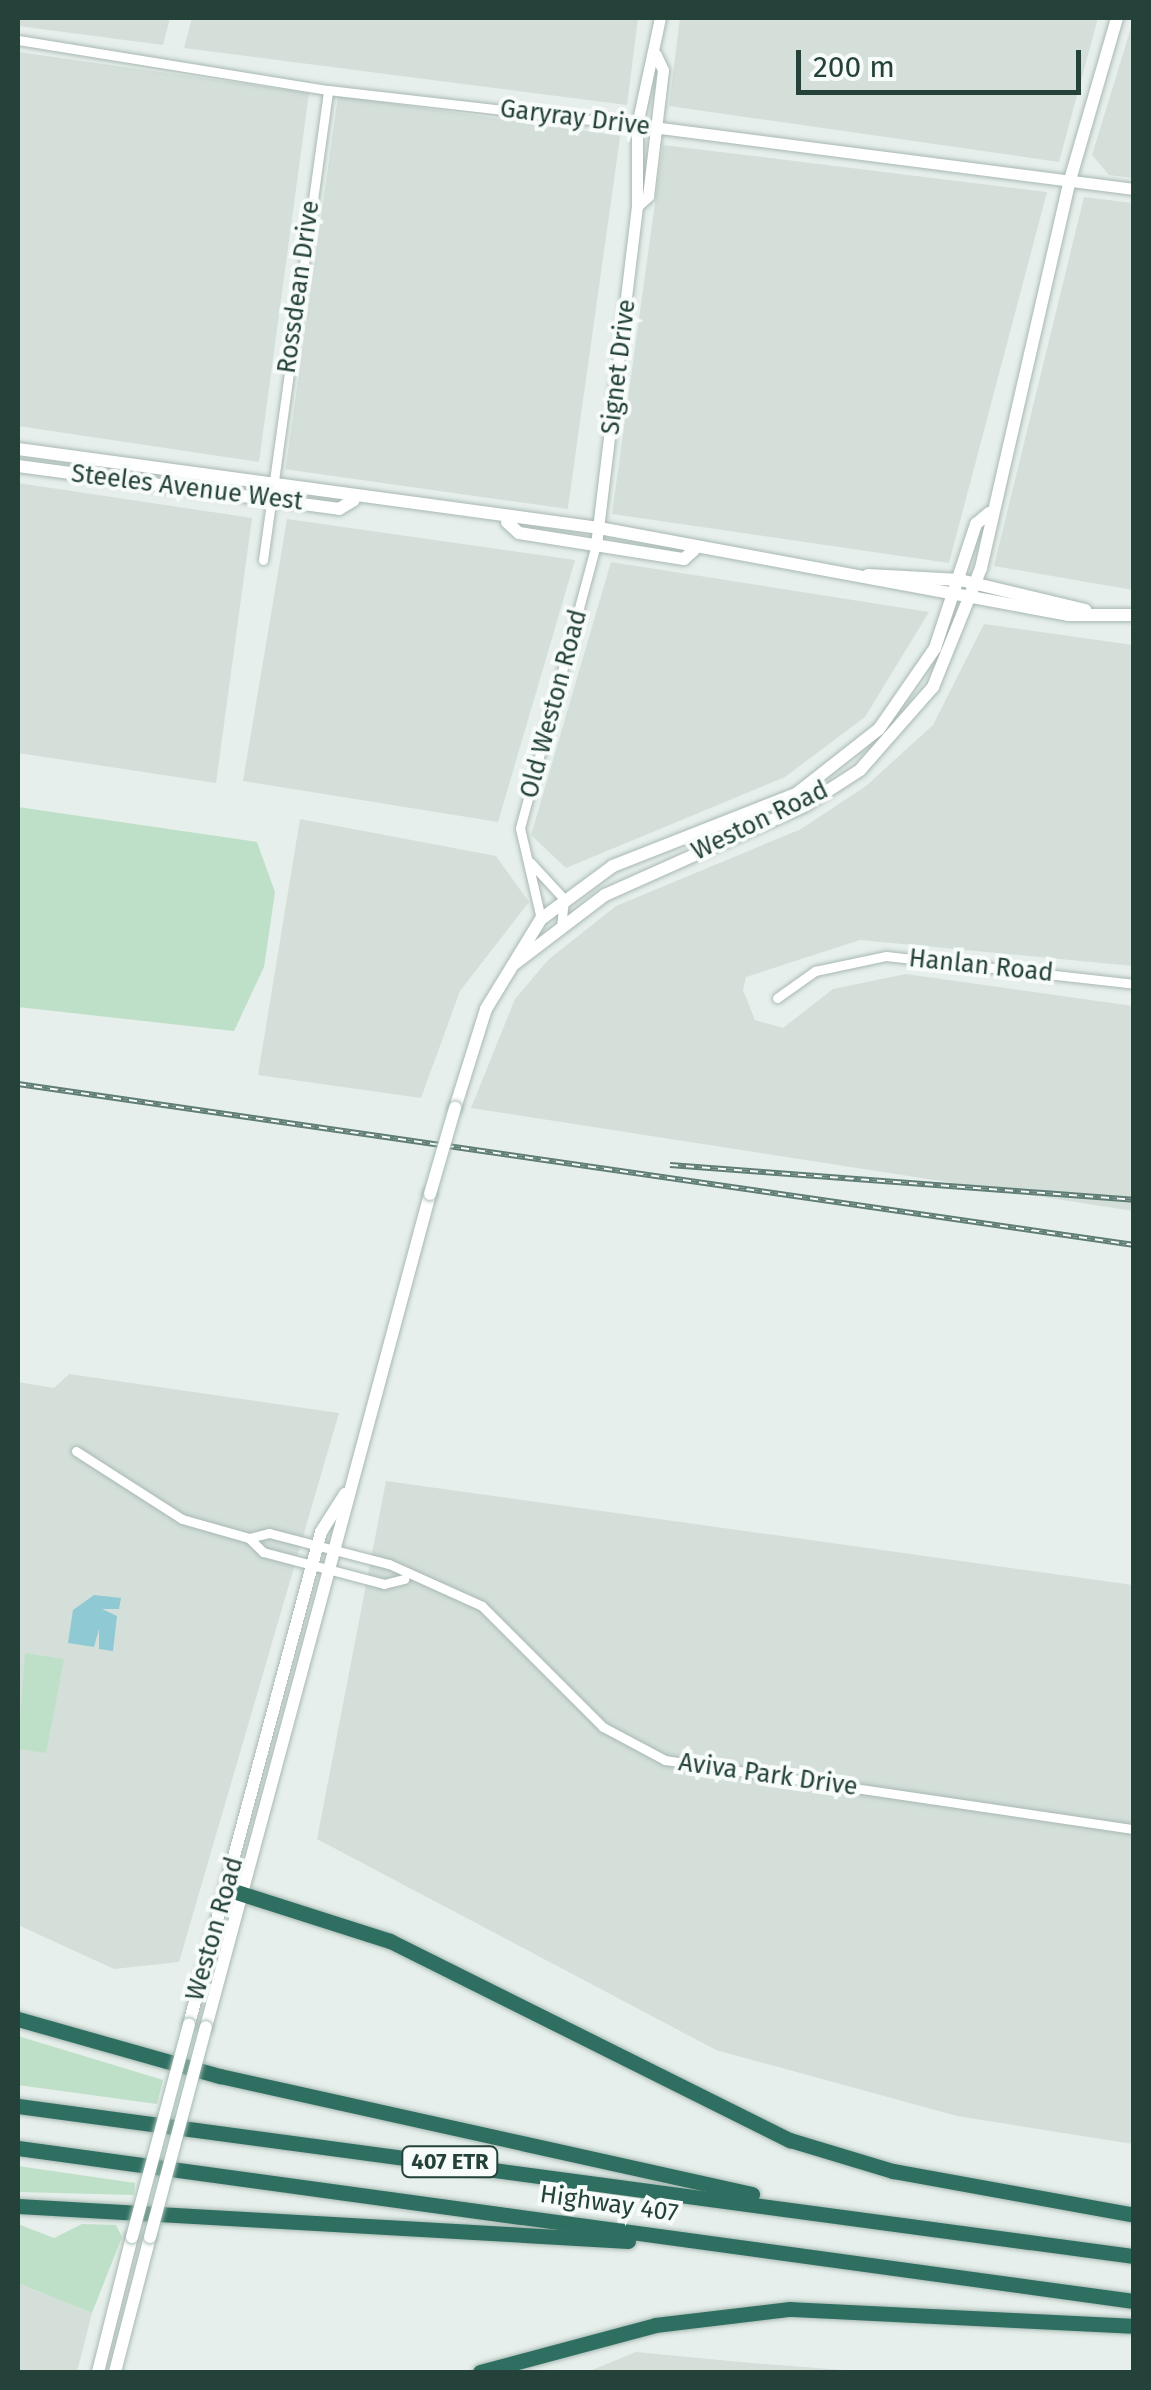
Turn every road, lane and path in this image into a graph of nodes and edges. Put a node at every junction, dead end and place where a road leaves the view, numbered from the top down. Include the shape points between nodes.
1 (660, 18) edge
2 (1117, 18) edge
3 (18, 40) edge
4 (656, 55) junction
5 (328, 90) junction
6 (637, 125) junction
7 (655, 127) junction
8 (1070, 180) junction
9 (1134, 188) edge
10 (637, 206) junction
11 (18, 449) edge
12 (18, 466) edge
13 (272, 491) junction
14 (989, 513) junction
15 (507, 522) junction
16 (599, 528) junction
17 (596, 545) junction
18 (694, 550) junction
19 (263, 560) dead end
20 (868, 575) junction
21 (960, 580) junction
22 (977, 582) junction
23 (955, 596) junction
24 (972, 599) junction
25 (1086, 610) junction
26 (1134, 615) edge
27 (530, 862) junction
28 (564, 899) junction
29 (540, 919) junction
30 (561, 928) junction
31 (513, 965) junction
32 (1134, 984) edge
33 (777, 998) dead end
34 (76, 1451) dead end
35 (345, 1494) junction
36 (249, 1538) junction
37 (318, 1546) junction
38 (336, 1552) junction
39 (312, 1566) junction
40 (331, 1572) junction
41 (404, 1578) junction
42 (1134, 1828) edge
43 (227, 1889) junction
44 (244, 1894) junction
45 (20, 2019) edge
46 (18, 2106) edge
47 (18, 2148) edge
48 (18, 2206) edge
49 (1134, 2214) edge
50 (882, 2222) junction
51 (781, 2253) junction
52 (1134, 2256) edge
53 (1134, 2301) edge
54 (1134, 2326) edge
55 (98, 2372) edge
56 (115, 2372) edge
57 (480, 2372) edge

1 - 4 street, Signet Drive
2 - 8 main road, Weston Road
3 - 5 street, Garyray Drive
4 - 6 street, Signet Drive
4 - 7 street, Signet Drive via 663,70
5 - 6 street, Garyray Drive
5 - 13 street, Rossdean Drive
6 - 7 street, Garyray Drive
6 - 10 street, Signet Drive
7 - 8 street, Garyray Drive
7 - 10 street, Signet Drive via 648,196
8 - 9 street, Garyray Drive
8 - 14 main road, Weston Road
10 - 16 street, Signet Drive
11 - 13 main road, Steeles Avenue West
12 - 13 main road, Steeles Avenue West
13 - 15 main road, Steeles Avenue West
13 - 19 street, Rossdean Drive
14 - 21 main road, Weston Road via 976,524
14 - 22 main road, Weston Road
15 - 16 main road, Steeles Avenue West
15 - 17 main road, Steeles Avenue West via 519,534
16 - 17 street, Signet Drive
16 - 18 main road, Steeles Avenue West
17 - 18 main road, Steeles Avenue West via 684,559
17 - 27 street, Old Weston Road via 520,828
18 - 20 main road, Steeles Avenue West
20 - 21 main road, Steeles Avenue West
20 - 23 main road, Steeles Avenue West
21 - 22 main road, Steeles Avenue West
21 - 23 main road, Weston Road
22 - 24 main road, Weston Road
22 - 25 main road, Steeles Avenue West
23 - 24 main road, Steeles Avenue West
23 - 28 main road, Weston Road via 908,696 849,758 796,794 613,866
24 - 25 main road, Steeles Avenue West via 1068,615
24 - 30 main road, Weston Road via 933,688 860,770 806,805 606,895
25 - 26 main road, Steeles Avenue West
27 - 28 street
27 - 29 street, Old Weston Road
28 - 29 main road, Weston Road
28 - 30 street
29 - 31 main road, Weston Road
30 - 31 main road, Weston Road
31 - 35 main road, Weston Road, bridge via 486,1009 454,1108
32 - 33 street, Hanlan Road via 886,956 815,971
34 - 36 street via 182,1519
35 - 37 main road, Weston Road via 330,1506
35 - 38 main road, Weston Road
36 - 37 street, Aviva Park Drive via 269,1533
36 - 39 street, Aviva Park Drive via 263,1552
37 - 38 street, Aviva Park Drive
37 - 39 main road, Weston Road
38 - 40 main road, Weston Road
38 - 41 street, Aviva Park Drive via 388,1564
39 - 40 street, Aviva Park Drive
39 - 43 main road, Weston Road
40 - 41 street, Aviva Park Drive via 384,1584
40 - 44 main road, Weston Road
41 - 42 street, Aviva Park Drive via 512,1626 603,1727 664,1760
43 - 44 highway
43 - 55 main road, Weston Road, bridge
44 - 49 highway via 390,1941 683,2095 790,2140 892,2171
44 - 56 main road, Weston Road, bridge
45 - 50 highway via 335,2104
46 - 50 highway, Highway 407 / 407 ETR
47 - 51 highway, Highway 407 / 407 ETR
48 - 51 highway via 348,2219
50 - 52 highway, Highway 407 / 407 ETR
51 - 53 highway, Highway 407 / 407 ETR
54 - 57 highway via 790,2309 655,2325

